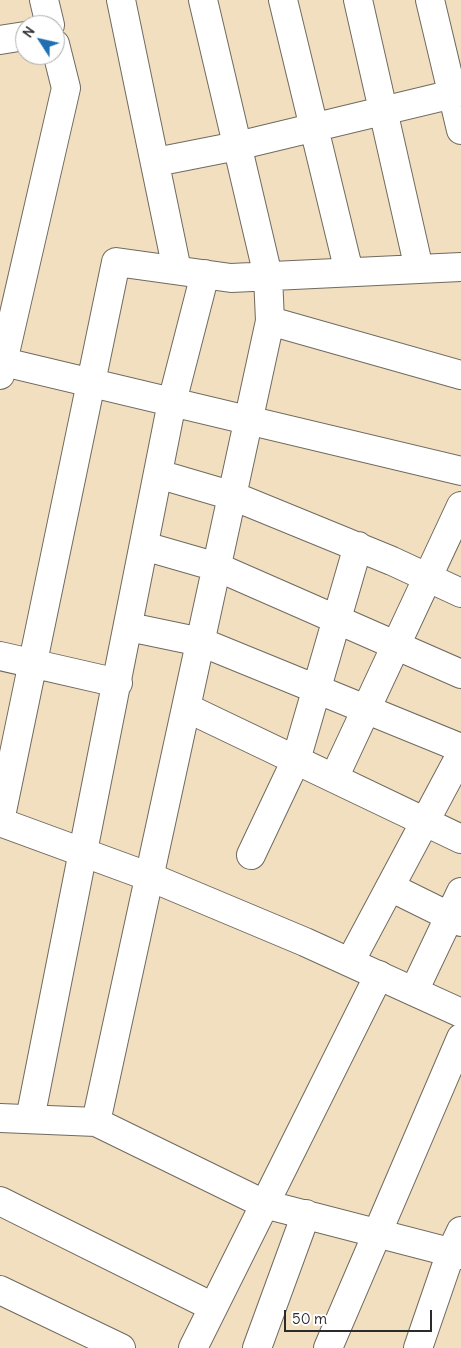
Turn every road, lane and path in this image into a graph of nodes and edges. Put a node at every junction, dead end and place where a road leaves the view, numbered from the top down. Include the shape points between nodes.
1 (44, 0) edge
2 (121, 0) edge
3 (203, 0) edge
4 (283, 0) edge
5 (358, 0) edge
6 (430, 0) edge
7 (48, 15) edge
8 (15, 38) edge
9 (0, 40) edge
10 (60, 65) edge
11 (457, 94) edge
12 (383, 111) junction
13 (314, 128) junction
14 (461, 130) edge
15 (237, 146) junction
16 (156, 162) junction
17 (461, 267) edge
18 (419, 269) junction
19 (177, 270) junction
20 (349, 272) junction
21 (205, 274) junction
22 (268, 276) junction
23 (270, 321) junction
24 (1, 366) edge
25 (461, 375) edge
26 (90, 382) junction
27 (172, 402) junction
28 (249, 420) junction
29 (461, 471) edge
30 (158, 474) junction
31 (233, 496) junction
32 (461, 506) edge
33 (144, 546) junction
34 (358, 546) junction
35 (217, 567) junction
36 (428, 578) junction
37 (461, 593) edge
38 (337, 619) junction
39 (129, 626) junction
40 (201, 642) junction
41 (396, 645) junction
42 (0, 656) edge
43 (32, 663) junction
44 (461, 674) edge
45 (118, 683) junction
46 (317, 689) junction
47 (187, 708) junction
48 (366, 709) junction
49 (461, 748) edge
50 (461, 754) edge
51 (296, 760) junction
52 (334, 778) junction
53 (0, 822) edge
54 (425, 822) junction
55 (461, 839) edge
56 (84, 854) junction
57 (251, 855) dead end
58 (150, 877) junction
59 (390, 887) junction
60 (461, 892) edge
61 (455, 919) edge
62 (350, 962) junction
63 (378, 975) junction
64 (414, 992) junction
65 (461, 1013) edge
66 (461, 1038) edge
67 (0, 1118) edge
68 (30, 1119) junction
69 (96, 1122) junction
70 (0, 1201) edge
71 (264, 1204) junction
72 (306, 1214) junction
73 (378, 1233) junction
74 (458, 1246) edge
75 (0, 1290) edge
76 (213, 1307) junction
77 (121, 1348) edge
78 (193, 1348) edge
79 (257, 1348) edge
80 (328, 1348) edge
81 (418, 1348) edge

1 - 7 street
2 - 16 street
3 - 15 street
4 - 13 street
5 - 12 street
6 - 11 street
8 - 9 street
10 - 24 street via 66,88
11 - 12 street
11 - 14 street
12 - 13 street
12 - 18 street
13 - 15 street
13 - 20 street
15 - 16 street
15 - 22 street
16 - 19 street
17 - 18 street
18 - 20 street
19 - 21 street
19 - 26 street via 116,262
20 - 22 street
21 - 22 street via 231,278
21 - 27 street
22 - 23 street
23 - 25 street
23 - 28 street
24 - 26 street
26 - 27 street
26 - 43 street
27 - 28 street
27 - 30 street
28 - 29 street
28 - 31 street
30 - 31 street
30 - 33 street
31 - 34 street
31 - 35 street
32 - 36 street
33 - 35 street
33 - 39 street
34 - 36 street
34 - 38 street
35 - 38 street
35 - 40 street
36 - 37 street
36 - 41 street
38 - 41 street
38 - 46 street
39 - 40 street
39 - 45 street
40 - 46 street
40 - 47 street
41 - 44 street
41 - 48 street
42 - 43 street
43 - 45 street
43 - 53 street
45 - 56 street
46 - 48 street
46 - 51 street
47 - 51 street
47 - 58 street
48 - 49 street
48 - 52 street
50 - 54 street
51 - 52 street
51 - 57 street
52 - 54 street
53 - 56 street
54 - 55 street
54 - 59 street
56 - 58 street
56 - 68 street
58 - 62 street
58 - 69 street
59 - 61 street
59 - 62 street
60 - 61 street
61 - 64 street
62 - 63 street
63 - 64 street
63 - 71 street
64 - 65 street
66 - 73 street
67 - 68 street
68 - 69 street
69 - 71 street
70 - 76 street
71 - 72 street
71 - 76 street
72 - 73 street
72 - 79 street
73 - 74 street
73 - 80 street
74 - 81 street
75 - 77 street
76 - 78 street

